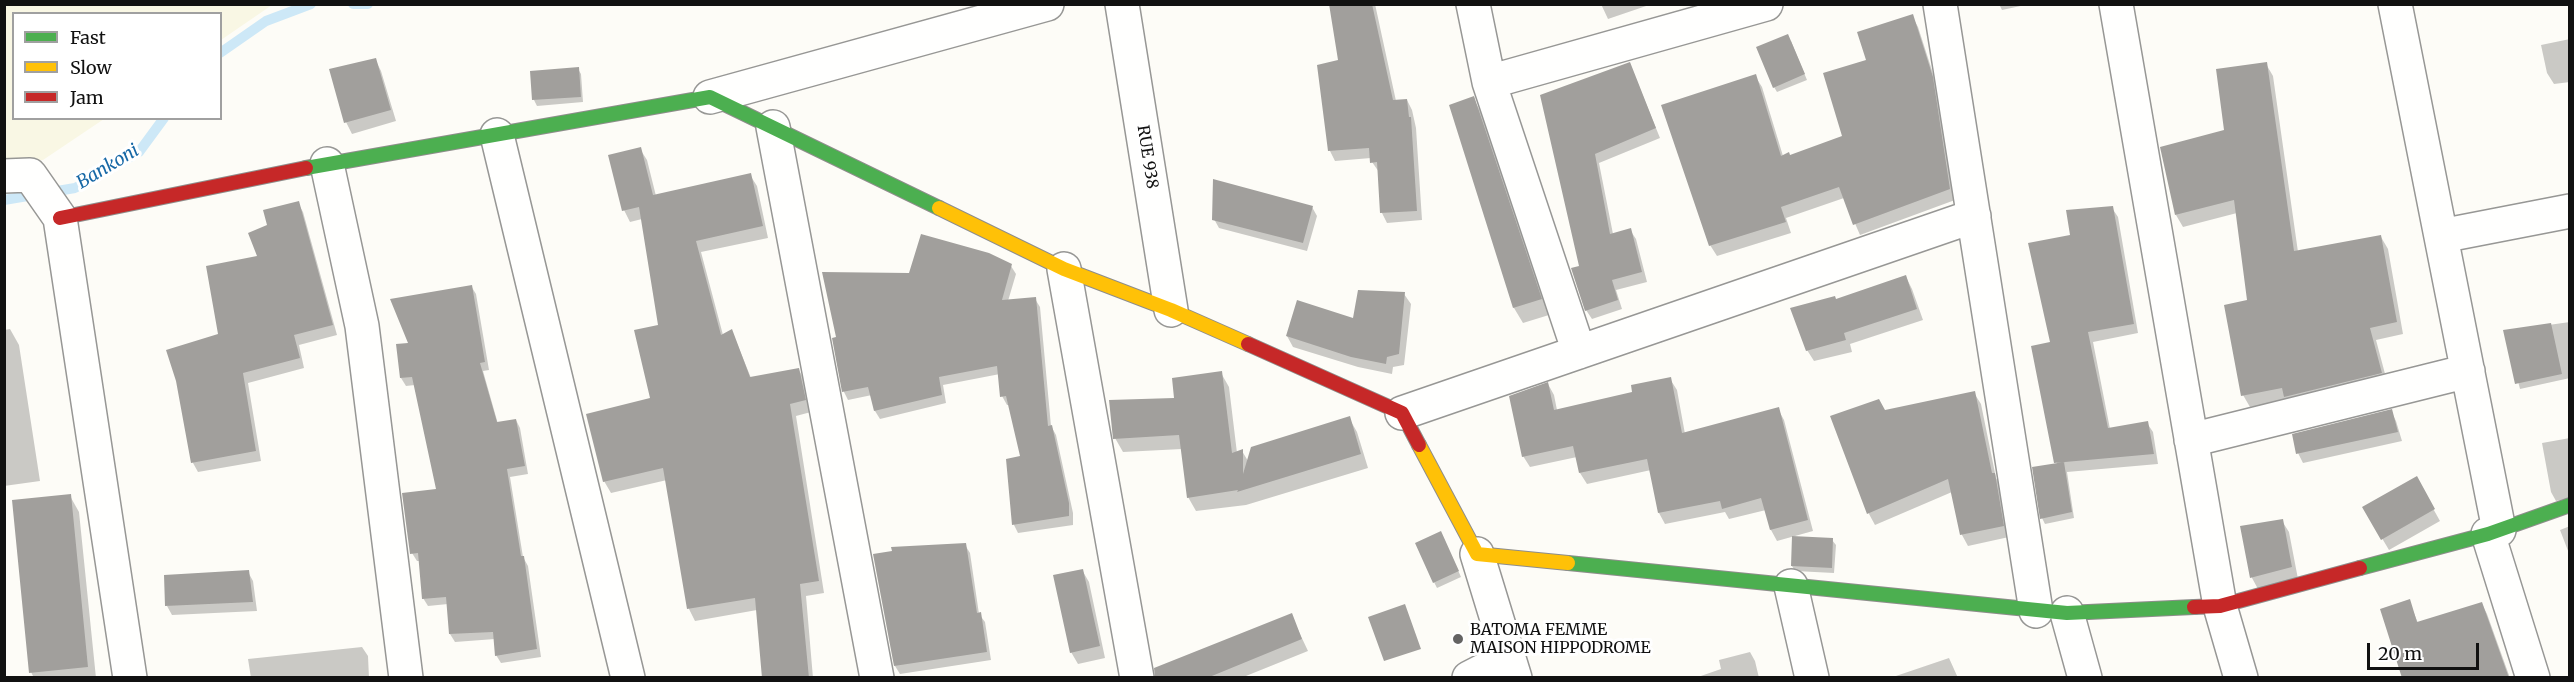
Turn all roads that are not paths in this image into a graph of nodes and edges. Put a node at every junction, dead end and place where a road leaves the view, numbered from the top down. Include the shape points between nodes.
1 (1047, 4) edge
2 (1122, 4) edge
3 (1473, 4) edge
4 (1766, 4) edge
5 (1940, 4) edge
6 (2116, 4) edge
7 (2395, 4) edge
8 (1489, 82) junction
9 (711, 97) junction
10 (773, 127) junction
11 (496, 135) junction
12 (327, 164) junction
13 (17, 176) edge
14 (2570, 211) edge
15 (1974, 216) junction
16 (60, 218) junction
17 (2441, 236) junction
18 (1064, 269) junction
19 (1172, 310) junction
20 (1579, 352) junction
21 (2468, 371) junction
22 (1402, 413) junction
23 (2191, 440) junction
24 (2570, 505) edge
25 (2494, 532) junction
26 (1477, 554) junction
27 (1791, 586) junction
28 (2220, 606) junction
29 (2051, 612) junction
30 (1511, 668) edge
31 (130, 678) edge
32 (406, 678) edge
33 (628, 678) edge
34 (877, 678) edge
35 (1137, 678) edge
36 (1468, 678) edge
37 (1812, 678) edge
38 (2085, 678) edge
39 (2241, 678) edge
40 (2534, 678) edge

1 - 9 street
2 - 19 street, RUE 938
3 - 8 street
4 - 8 street
5 - 15 street
6 - 23 street
7 - 17 street
8 - 20 street
9 - 10 street
9 - 11 street
10 - 18 street
10 - 34 street
11 - 12 street
11 - 33 street
12 - 16 street
12 - 32 street via 362,326
13 - 16 street
14 - 17 street
15 - 20 street
15 - 29 street
16 - 31 street
17 - 21 street
18 - 19 street
18 - 35 street
19 - 22 street
20 - 22 street
21 - 23 street
21 - 25 street
22 - 26 street
23 - 28 street
24 - 25 street
25 - 28 street
25 - 40 street
26 - 27 street
26 - 30 street
27 - 29 street
27 - 37 street
28 - 29 street
28 - 39 street
29 - 38 street
30 - 36 street

